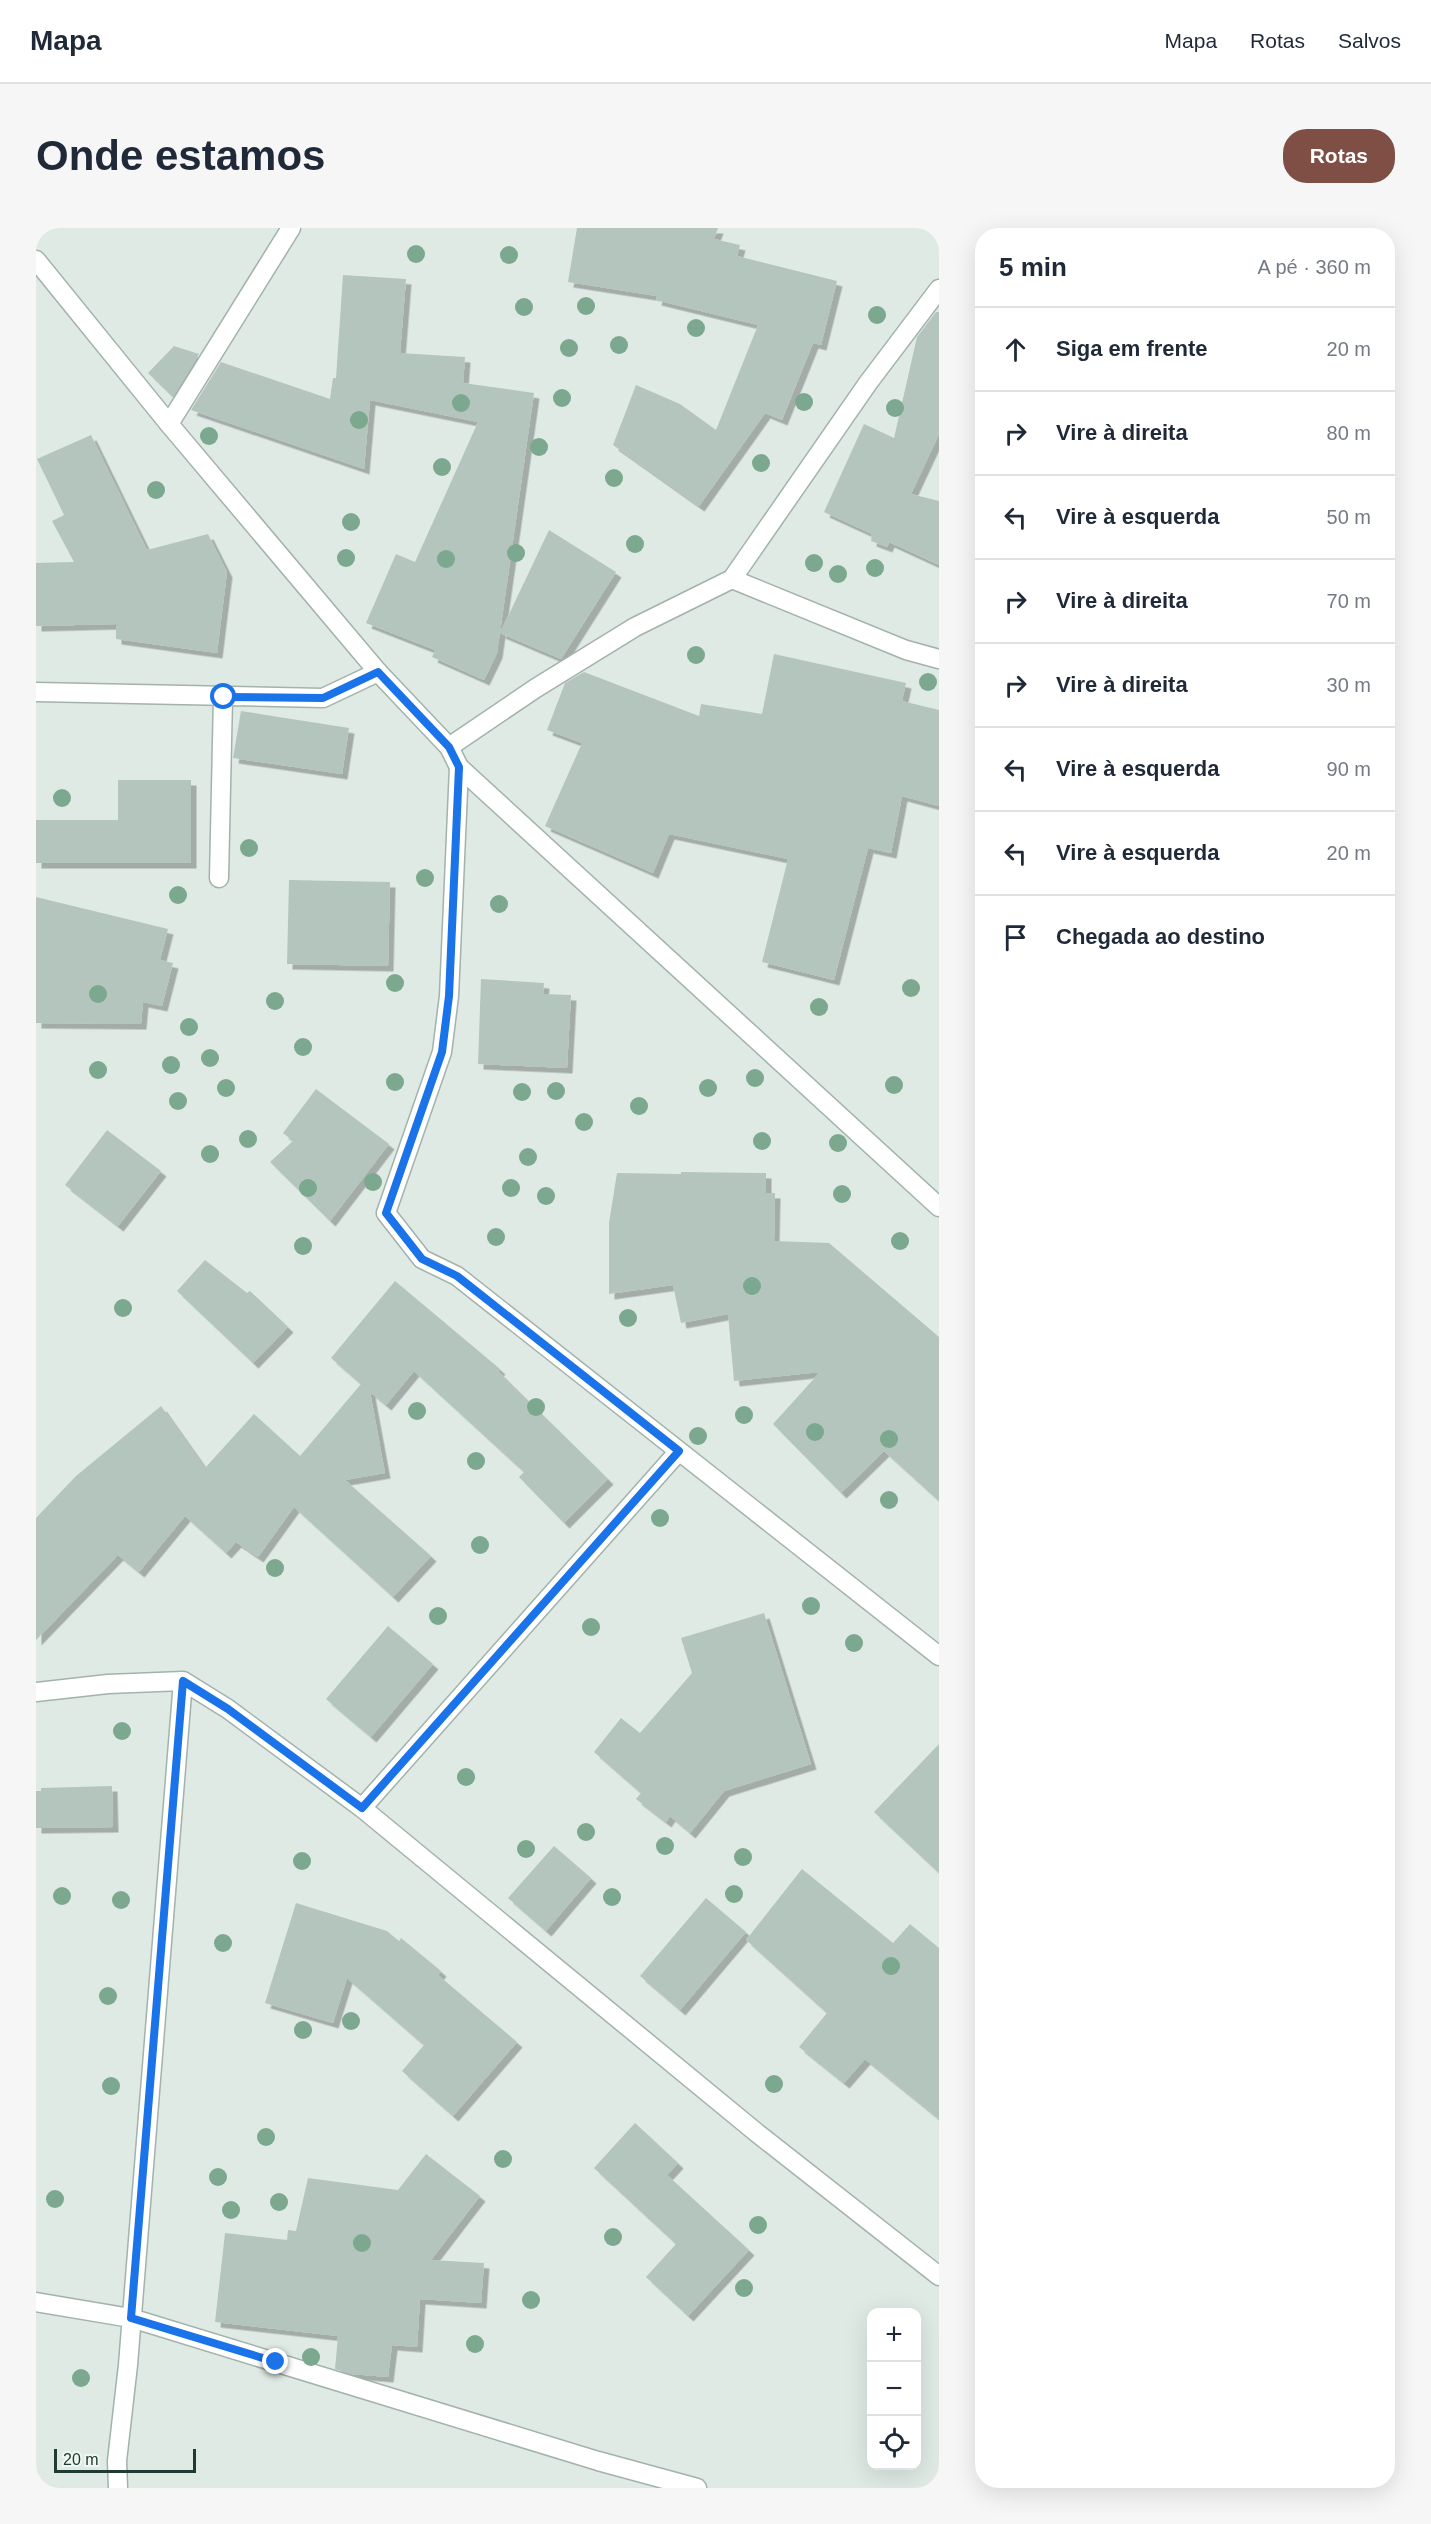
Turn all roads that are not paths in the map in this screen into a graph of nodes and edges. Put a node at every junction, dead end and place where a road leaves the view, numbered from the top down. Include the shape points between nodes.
1 (291, 228) edge
2 (36, 260) edge
3 (939, 289) edge
4 (169, 424) junction
5 (732, 579) junction
6 (939, 659) edge
7 (378, 672) junction
8 (36, 692) edge
9 (224, 697) junction
10 (449, 747) junction
11 (459, 767) junction
12 (219, 878) dead end
13 (939, 1207) edge
14 (679, 1451) junction
15 (939, 1656) edge
16 (183, 1681) junction
17 (36, 1692) edge
18 (362, 1808) junction
19 (939, 2276) edge
20 (36, 2302) edge
21 (131, 2318) junction
22 (118, 2488) edge
23 (697, 2488) edge

1 - 4 street
2 - 4 street
3 - 5 street via 868,383
4 - 7 street
5 - 6 street via 906,650
5 - 10 street via 635,627
7 - 9 street via 323,698
7 - 10 street
8 - 9 street
9 - 12 street
10 - 11 street
11 - 13 street
11 - 14 street via 449,996 442,1052 386,1213 422,1259 457,1276
14 - 15 street
14 - 18 street
16 - 17 street
16 - 18 street via 228,1709
16 - 21 street
18 - 19 street via 757,2133
20 - 21 street
21 - 22 street via 117,2461
21 - 23 street

